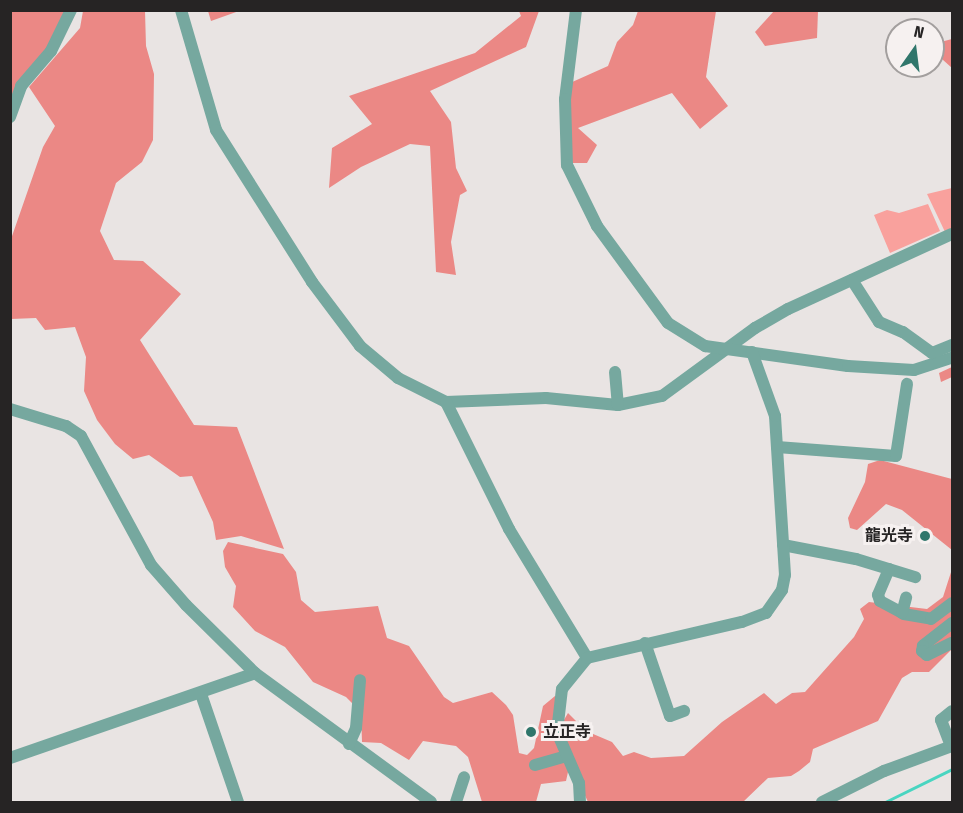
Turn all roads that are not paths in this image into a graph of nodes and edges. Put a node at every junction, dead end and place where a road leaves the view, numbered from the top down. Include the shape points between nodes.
1 (71, 10) edge
2 (181, 10) edge
3 (576, 10) edge
4 (10, 117) edge
5 (952, 234) edge
6 (852, 280) junction
7 (952, 345) edge
8 (726, 348) junction
9 (752, 352) junction
10 (952, 358) edge
11 (615, 372) dead end
12 (907, 384) dead end
13 (446, 402) junction
14 (618, 405) junction
15 (10, 409) edge
16 (777, 447) junction
17 (783, 545) junction
18 (889, 569) junction
19 (915, 577) dead end
20 (906, 598) dead end
21 (952, 603) edge
22 (902, 613) junction
23 (952, 623) edge
24 (645, 643) junction
25 (952, 643) edge
26 (587, 658) junction
27 (255, 673) junction
28 (360, 680) dead end
29 (201, 694) junction
30 (684, 711) dead end
31 (952, 711) edge
32 (349, 744) junction
33 (952, 746) edge
34 (567, 756) junction
35 (10, 758) edge
36 (535, 765) dead end
37 (464, 777) dead end
38 (826, 801) edge
39 (238, 802) edge
40 (431, 802) edge
41 (456, 802) edge
42 (580, 802) edge

1 - 4 street via 51,51 21,86
2 - 13 street via 216,130 306,274 360,346 398,378
3 - 8 street via 565,99 567,165 574,187 622,264 669,322 705,346
5 - 6 street
6 - 7 street via 879,322 903,332 932,353
6 - 8 street via 788,309
8 - 9 street
8 - 14 street via 662,396
9 - 10 street via 891,370 932,367
9 - 16 street via 775,416
11 - 14 street
12 - 16 street via 896,456
13 - 14 street via 546,398
13 - 26 street via 509,529
15 - 27 street via 66,426 81,436 151,565
16 - 17 street
17 - 18 street
17 - 24 street via 782,590 766,613
18 - 19 street
18 - 22 street via 878,595 880,601
20 - 22 street
21 - 22 street via 931,619
23 - 25 street via 923,645 922,651 927,656
24 - 26 street
24 - 30 street via 670,716
26 - 34 street via 562,689 557,732
27 - 29 street
27 - 32 street
28 - 32 street via 356,728
29 - 35 street
29 - 39 street
31 - 33 street via 941,720
32 - 40 street
33 - 38 street via 884,771
34 - 36 street
34 - 42 street via 579,783
37 - 41 street

